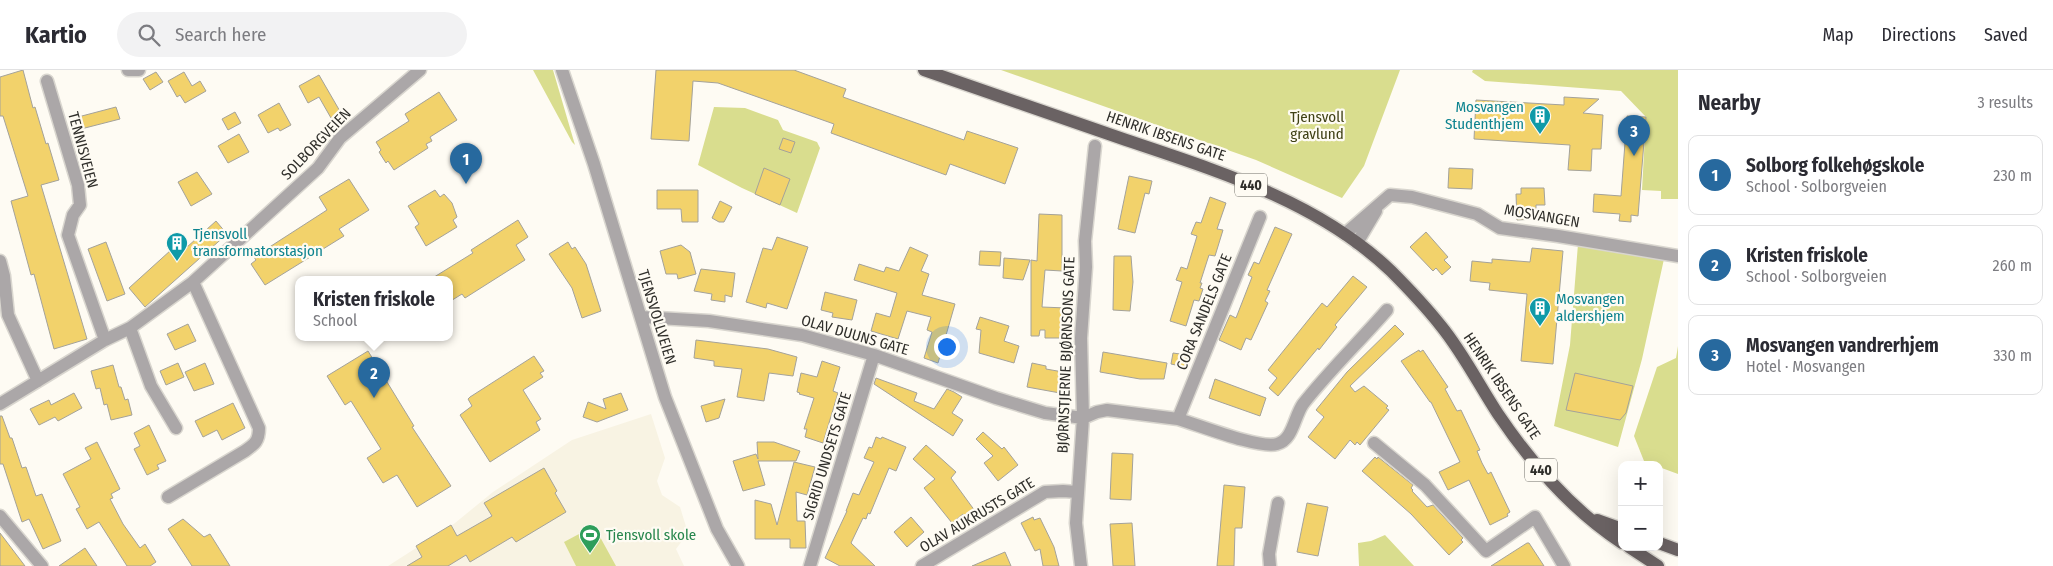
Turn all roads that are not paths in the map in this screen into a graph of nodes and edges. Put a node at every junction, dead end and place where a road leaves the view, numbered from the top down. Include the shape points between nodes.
1 (128, 70) edge
2 (139, 70) edge
3 (420, 70) edge
4 (562, 70) edge
5 (924, 70) edge
6 (47, 81) dead end
7 (1095, 146) dead end
8 (1378, 206) junction
9 (1260, 217) dead end
10 (1345, 234) junction
11 (1358, 243) junction
12 (1678, 256) edge
13 (0, 262) edge
14 (193, 282) junction
15 (1387, 310) dead end
16 (641, 317) junction
17 (130, 328) junction
18 (105, 340) junction
19 (874, 355) junction
20 (38, 381) junction
21 (0, 404) edge
22 (1083, 418) junction
23 (1178, 419) junction
24 (176, 428) dead end
25 (1374, 443) dead end
26 (1077, 492) junction
27 (168, 497) dead end
28 (1278, 503) dead end
29 (0, 516) edge
30 (1590, 518) junction
31 (1618, 528) edge
32 (1618, 539) edge
33 (1663, 545) edge
34 (1678, 550) edge
35 (1635, 551) edge
36 (42, 566) edge
37 (738, 566) edge
38 (810, 566) edge
39 (922, 566) edge
40 (1080, 566) edge
41 (1270, 566) edge
42 (1564, 566) edge
43 (1658, 566) edge

1 - 2 street
3 - 14 street, SOLBORGVEIEN via 340,138 318,168
4 - 16 street, TJENSVOLLVEIEN
5 - 10 main road, HENRIK IBSENS GATE / 440 via 1230,176 1328,222
6 - 18 street, TENNISVEIEN via 78,185 80,205 73,215 68,235
7 - 22 street, BJØRNSTJERNE BJØRNSONS GATE via 1085,241 1081,338
8 - 10 street, MOSVANGEN
8 - 11 street
8 - 12 street, MOSVANGEN via 1390,195 1412,197 1477,214 1500,228
9 - 23 street, CORA SANDELS GATE
10 - 11 main road, HENRIK IBSENS GATE / 440
11 - 30 main road, HENRIK IBSENS GATE / 440 via 1391,271 1442,326 1500,416 1537,466
13 - 20 street via 8,315
14 - 17 street, SOLBORGVEIEN
14 - 27 street via 259,428 259,438 244,451
15 - 23 street via 1303,405 1291,432 1278,444 1262,445
16 - 19 street, OLAV DUUNS GATE via 709,321 802,335
16 - 37 street, TJENSVOLLVEIEN via 665,397 693,471 717,530
17 - 18 street, SOLBORGVEIEN
17 - 24 street via 151,386
18 - 20 street, SOLBORGVEIEN
19 - 22 street, OLAV DUUNS GATE via 1045,413
19 - 38 street, SIGRID UNDSETS GATE
20 - 21 street, SOLBORGVEIEN
22 - 23 street via 1107,410
22 - 26 street, BJØRNSTJERNE BJØRNSONS GATE
25 - 42 street via 1425,485 1486,550 1535,517
26 - 39 street, OLAV AUKRUSTS GATE via 1045,492
26 - 40 street, BJØRNSTJERNE BJØRNSONS GATE
28 - 41 street via 1269,554
29 - 36 street
30 - 31 main road, HENRIK IBSENS GATE / 440
30 - 32 main road, HENRIK IBSENS GATE / 440
33 - 34 main road
35 - 43 main road

